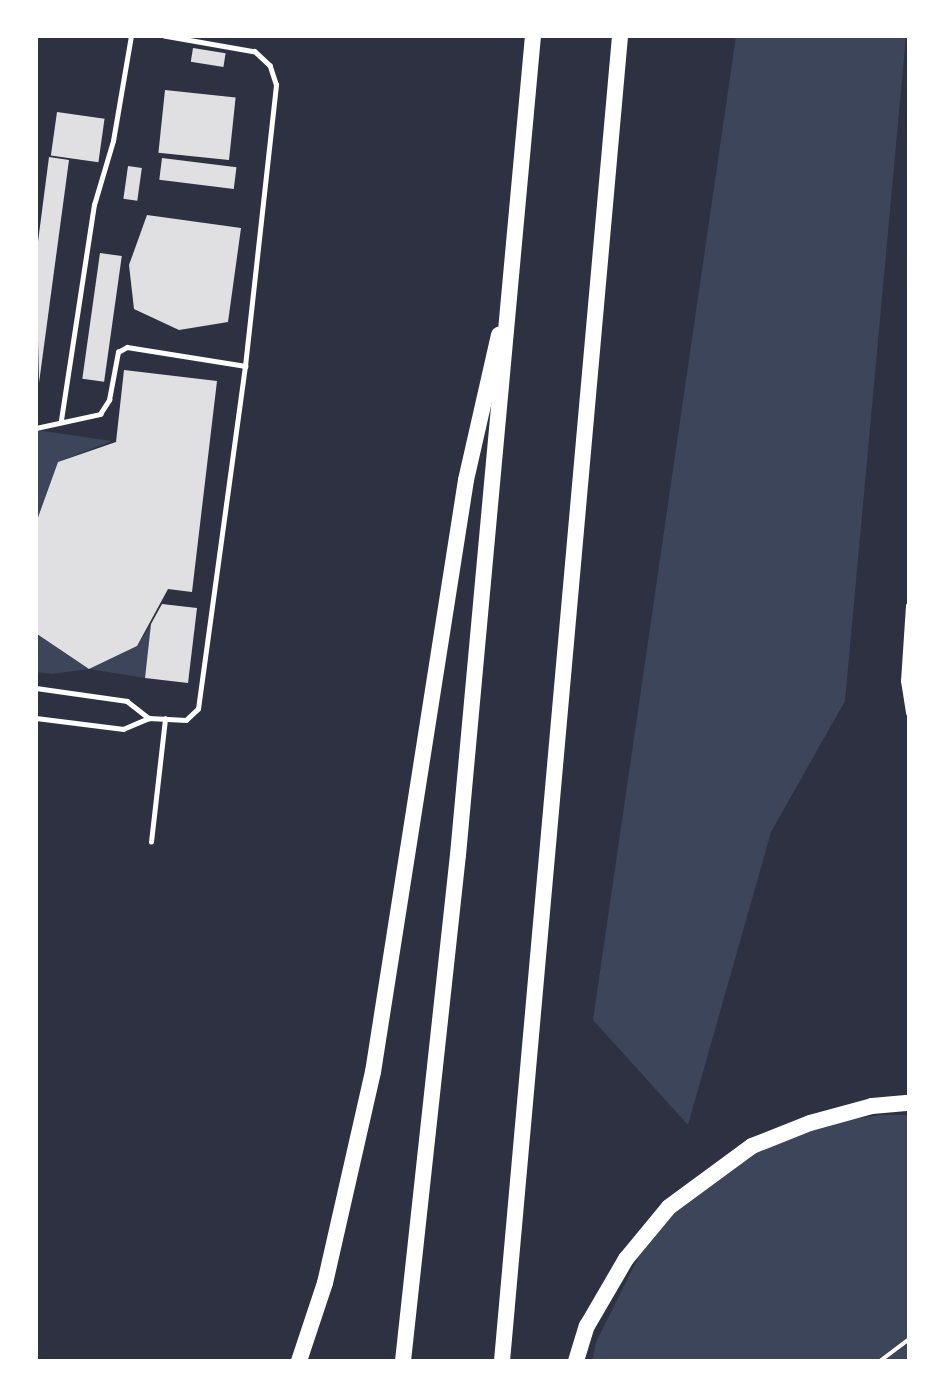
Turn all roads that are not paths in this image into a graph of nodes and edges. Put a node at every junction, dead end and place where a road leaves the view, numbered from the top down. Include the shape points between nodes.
1 (131, 36) edge
2 (164, 36) edge
3 (533, 36) edge
4 (620, 36) edge
5 (514, 273) junction
6 (245, 366) junction
7 (61, 420) junction
8 (36, 428) edge
9 (909, 606) edge
10 (36, 688) edge
11 (909, 714) edge
12 (36, 718) edge
13 (149, 718) junction
14 (165, 719) junction
15 (151, 842) dead end
16 (909, 1103) edge
17 (299, 1361) edge
18 (403, 1361) edge
19 (502, 1361) edge
20 (576, 1361) edge

1 - 7 lane via 113,141 94,205
2 - 6 lane via 246,48 263,58 274,75 276,95
3 - 5 highway
4 - 19 highway
5 - 17 highway via 466,480 373,1072 325,1283
5 - 18 highway via 458,855
6 - 7 lane via 127,347 118,352 109,400 100,414 85,420
6 - 14 lane via 198,709 186,720
7 - 8 lane
9 - 11 street via 904,681
10 - 13 lane via 127,701
12 - 13 lane via 123,729
13 - 14 lane
14 - 15 lane
16 - 20 highway via 872,1106 810,1123 752,1146 669,1207 626,1259 588,1326

